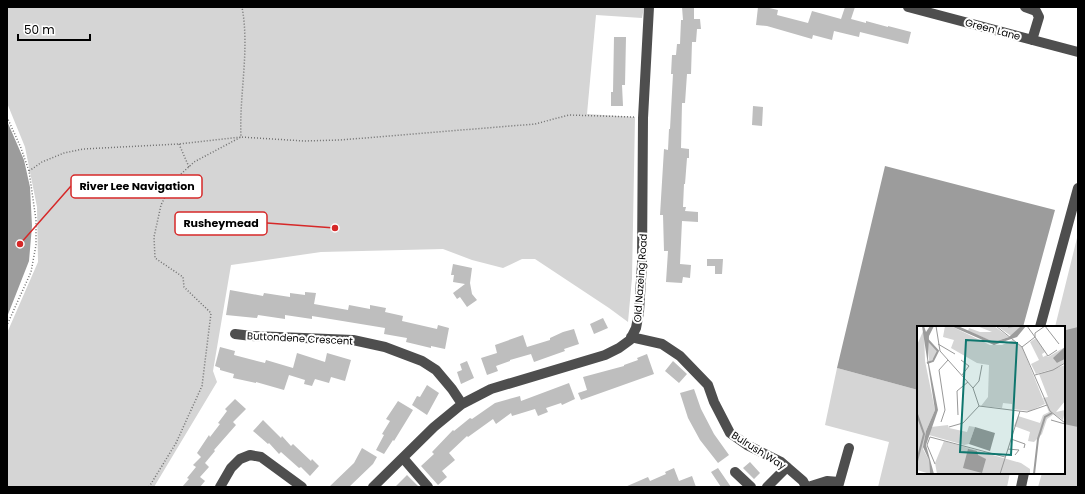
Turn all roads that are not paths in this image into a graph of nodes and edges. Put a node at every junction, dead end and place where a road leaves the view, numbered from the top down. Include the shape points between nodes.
1 (649, 7) edge
2 (908, 7) edge
3 (1025, 7) edge
4 (936, 10) edge
5 (1032, 40) junction
6 (1078, 52) edge
7 (1078, 188) edge
8 (1040, 326) edge
9 (235, 334) dead end
10 (631, 337) junction
11 (462, 404) junction
12 (849, 448) dead end
13 (403, 458) junction
14 (787, 467) junction
15 (734, 472) dead end
16 (1024, 474) edge
17 (838, 484) edge
18 (220, 487) edge
19 (302, 487) edge
20 (373, 487) edge
21 (428, 487) edge
22 (751, 487) edge
23 (766, 487) edge
24 (807, 487) edge
25 (1020, 487) edge

1 - 10 street, Old Nazeing Road via 643,118 642,264 636,328
2 - 4 street, Green Lane
3 - 5 street via 1036,11 1039,17
4 - 5 street, Green Lane
5 - 6 street, Green Lane
7 - 8 street
9 - 11 street, Buttondene Crescent via 353,340 385,347 422,361 436,370
10 - 11 street via 620,348 605,355 491,389
10 - 14 street, Bulrush Way via 662,344 680,356 708,385 730,433
11 - 13 street
12 - 17 street
13 - 20 street
13 - 21 street
14 - 23 street
14 - 24 street, Bulrush Way
15 - 22 street
16 - 25 street
17 - 24 street via 827,481
18 - 19 street via 231,468 240,459 250,455 261,457

